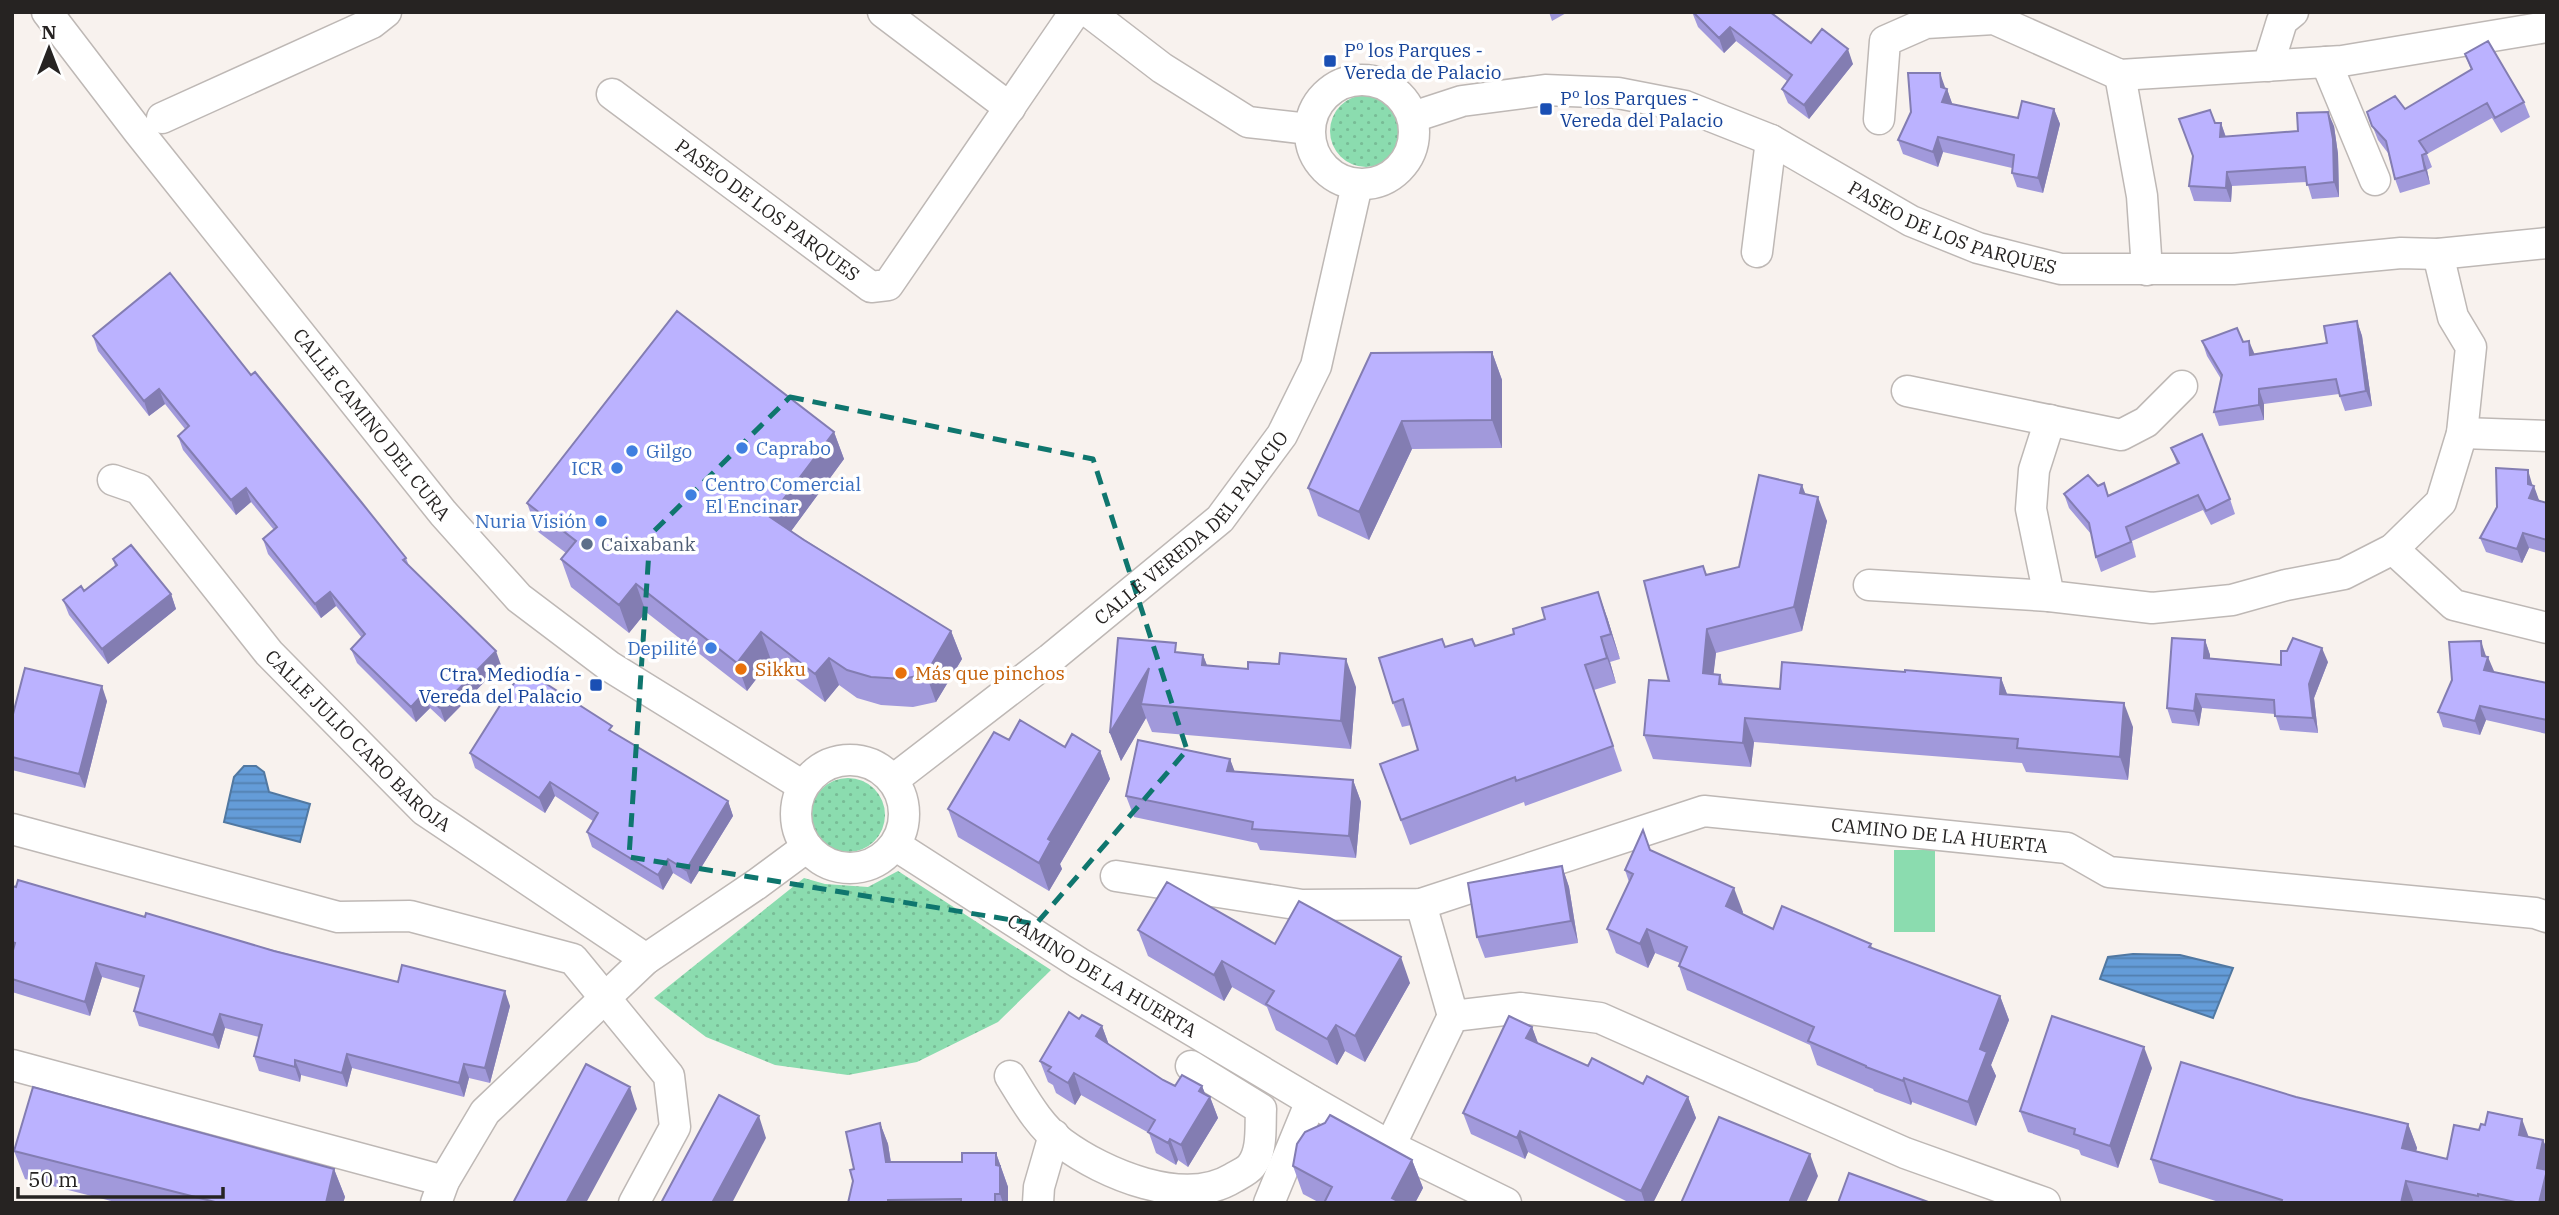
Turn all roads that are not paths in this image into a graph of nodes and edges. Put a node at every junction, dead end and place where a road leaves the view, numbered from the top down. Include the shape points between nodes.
1 (47, 12) edge
2 (386, 12) edge
3 (883, 12) edge
4 (1075, 12) edge
5 (1089, 12) edge
6 (2294, 12) edge
7 (2007, 18) edge
8 (2547, 27) edge
9 (2326, 62) junction
10 (2268, 66) junction
11 (2120, 75) junction
12 (612, 94) dead end
13 (1010, 108) junction
14 (1413, 117) junction
15 (162, 118) dead end
16 (1879, 119) dead end
17 (1309, 129) junction
18 (1771, 140) junction
19 (2375, 180) dead end
20 (1357, 185) junction
21 (2547, 243) edge
22 (1757, 252) dead end
23 (2438, 254) junction
24 (2147, 270) junction
25 (2182, 386) dead end
26 (1907, 391) dead end
27 (2050, 420) junction
28 (2462, 433) junction
29 (2547, 436) edge
30 (113, 480) dead end
31 (2393, 549) junction
32 (1869, 584) dead end
33 (2049, 596) junction
34 (2547, 628) edge
35 (893, 780) junction
36 (803, 786) junction
37 (12, 829) edge
38 (895, 845) junction
39 (807, 847) junction
40 (1116, 876) dead end
41 (1421, 904) junction
42 (2547, 917) edge
43 (646, 960) junction
44 (607, 997) junction
45 (1453, 1016) junction
46 (12, 1065) edge
47 (1191, 1066) dead end
48 (1010, 1076) dead end
49 (1311, 1101) junction
50 (1054, 1135) junction
51 (1390, 1146) junction
52 (440, 1192) edge
53 (1197, 1196) edge
54 (634, 1203) edge
55 (1038, 1203) edge
56 (1269, 1203) edge
57 (1506, 1203) edge
58 (2045, 1203) edge

1 - 36 street, CALLE CAMINO DEL CURA via 426,492 519,598 609,666
2 - 15 street via 372,23
3 - 13 street
4 - 13 street, PASEO DE LOS PARQUES
5 - 17 street via 1162,68 1248,121
6 - 10 street via 2283,21
7 - 11 street
7 - 16 street via 1926,23 1885,41
8 - 9 street
9 - 10 street
9 - 19 street
10 - 11 street
11 - 24 street via 2142,196
12 - 13 street, PASEO DE LOS PARQUES via 870,287 888,285
14 - 17 street via 1405,100 1391,88 1356,80 1324,96
14 - 18 street, PASEO DE LOS PARQUES via 1462,100 1545,90 1618,93 1685,106
14 - 20 street via 1412,151 1403,166 1374,184
17 - 20 street via 1317,159 1328,172
18 - 22 street
18 - 24 street, PASEO DE LOS PARQUES via 1911,221 1978,248 2061,270
20 - 35 street, CALLE VEREDA DEL PALACIO via 1316,366 1282,435 1220,519
21 - 23 street, PASEO DE LOS PARQUES
23 - 24 street, PASEO DE LOS PARQUES via 2401,253 2233,269
23 - 28 street via 2453,317 2471,347
25 - 27 street via 2146,422 2122,435
26 - 27 street
27 - 33 street via 2034,470 2031,509
28 - 29 street
28 - 31 street via 2441,502
30 - 43 street, CALLE JULIO CARO BAROJA via 139,489 269,653 424,810
31 - 33 street via 2344,574 2232,600 2152,608
31 - 34 street via 2454,605
32 - 33 street
35 - 36 street via 877,767 857,760 836,761 817,770
35 - 38 street via 903,801 904,823
36 - 39 street via 796,807 797,828
37 - 44 street via 338,917 410,916 573,958
38 - 39 street via 881,859 862,867 841,868 822,861
38 - 49 street, CAMINO DE LA HUERTA via 1079,963
39 - 43 street
40 - 41 street, CAMINO DE LA HUERTA via 1302,905
41 - 42 street, CAMINO DE LA HUERTA via 1704,811 2067,848 2109,872
41 - 45 street
43 - 44 street
44 - 52 street via 485,1112
44 - 54 street via 669,1076 675,1127
45 - 51 street
45 - 58 street via 1521,1008 1600,1018 1905,1153
46 - 52 street
47 - 53 street, CAMINO DE LA HUERTA via 1261,1109 1260,1141 1251,1167
48 - 50 street, CAMINO DE LA HUERTA
49 - 51 street, CAMINO DE LA HUERTA
49 - 56 street
50 - 53 street, CAMINO DE LA HUERTA via 1105,1170
50 - 55 street
51 - 57 street, CAMINO DE LA HUERTA

